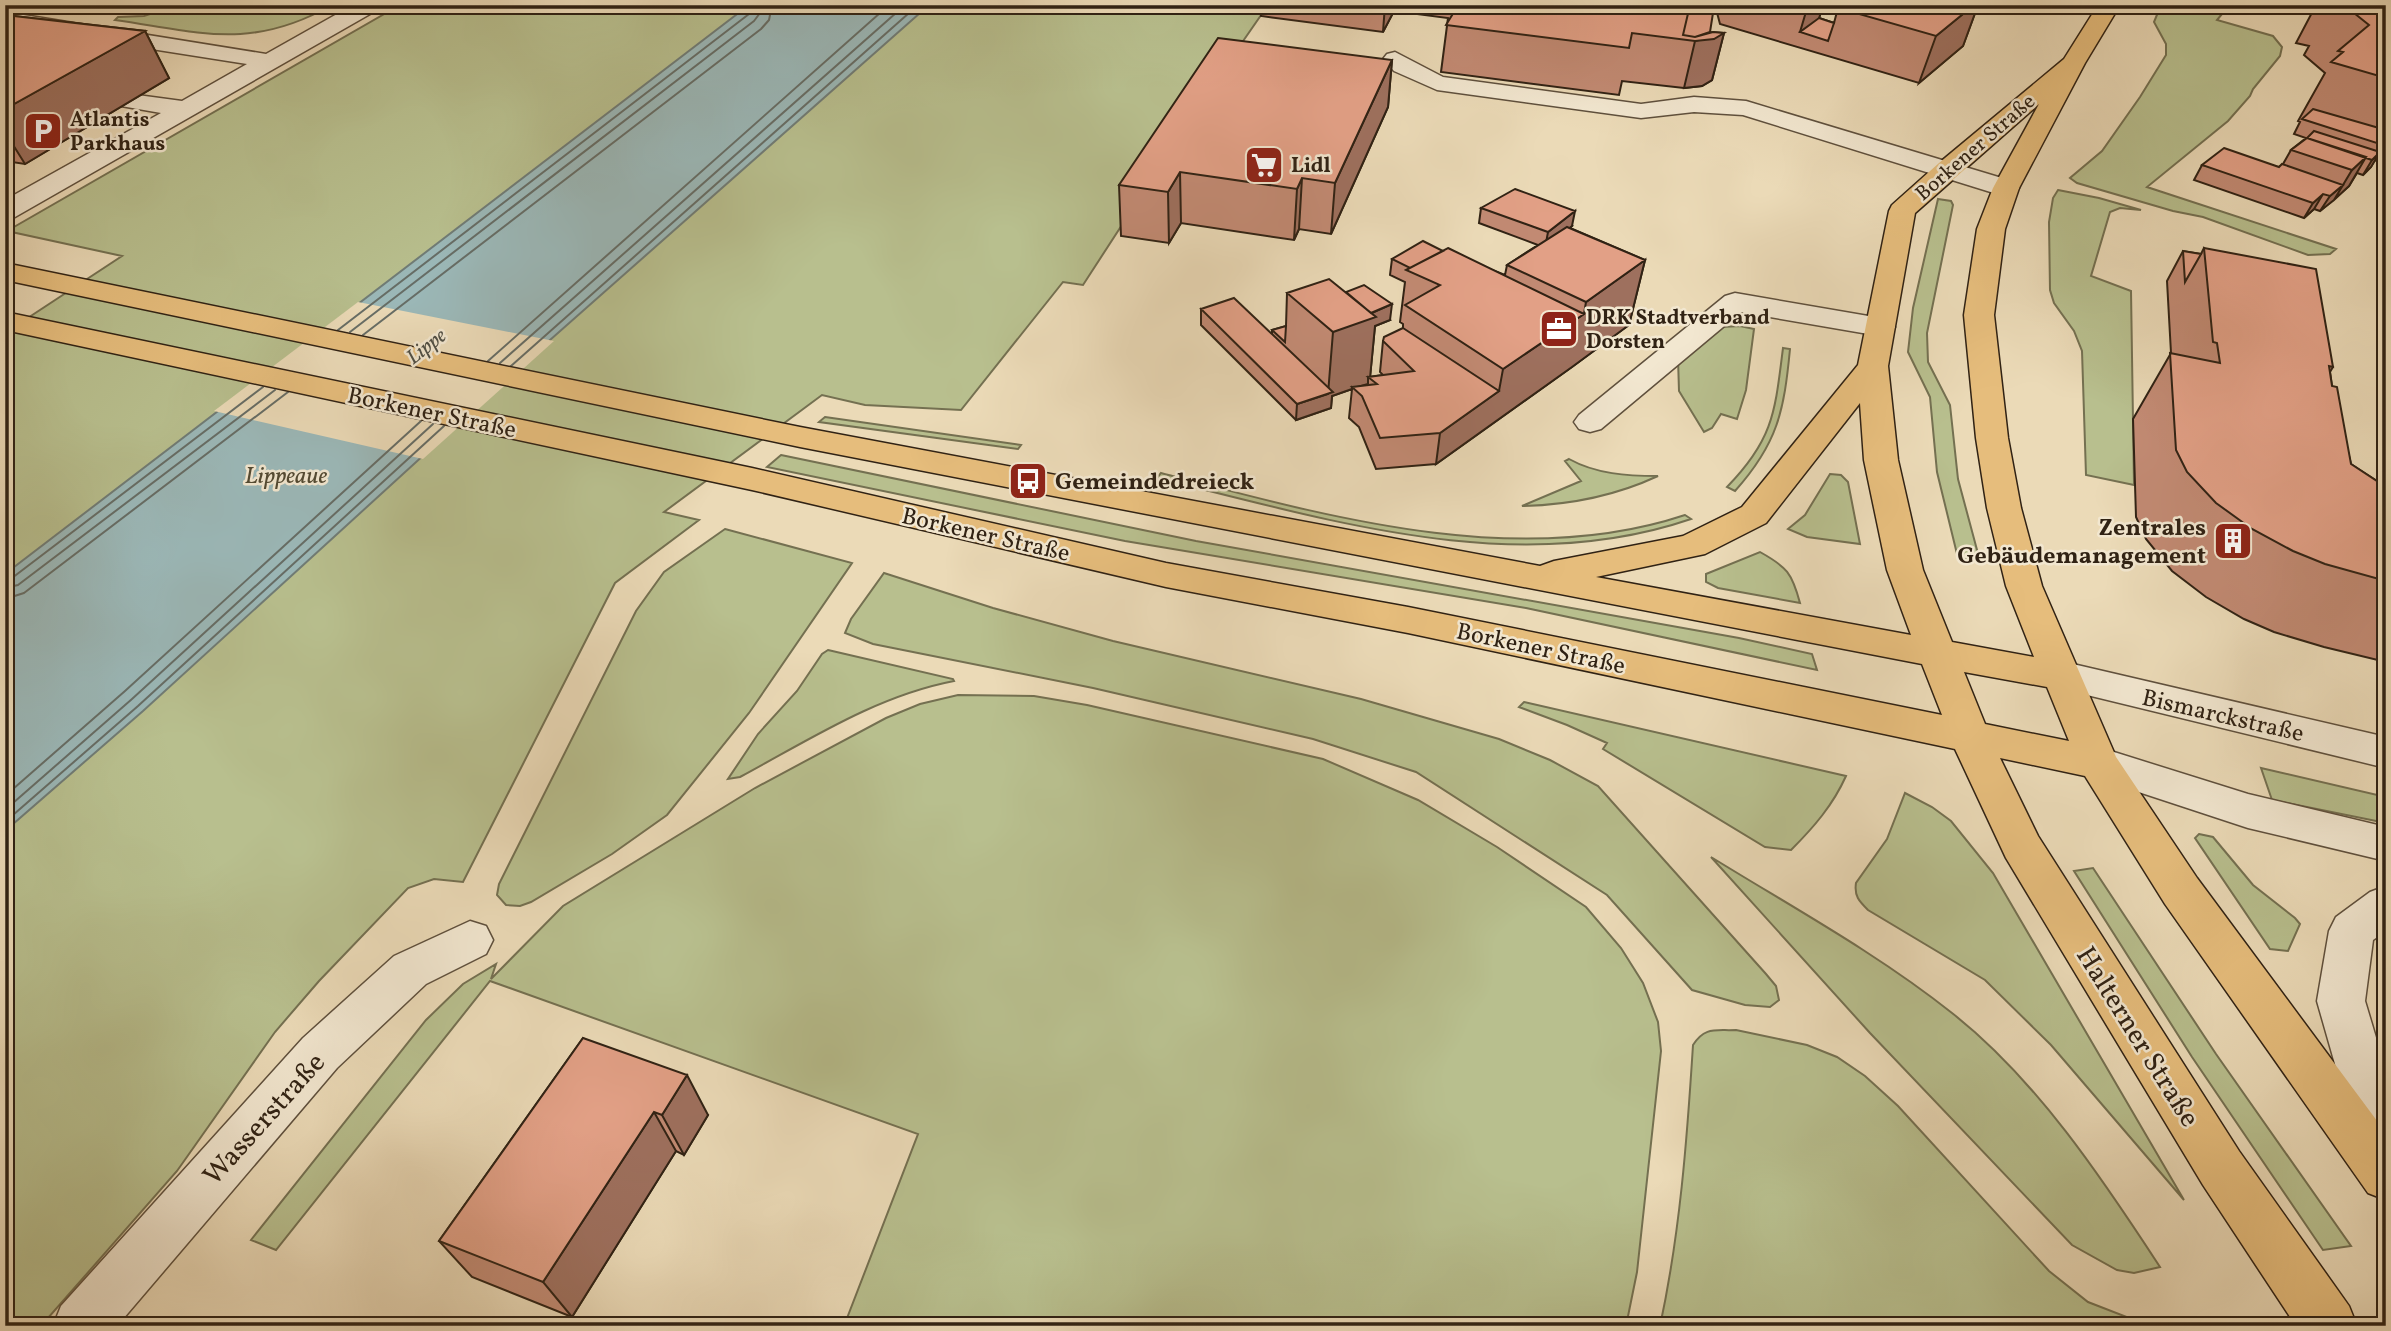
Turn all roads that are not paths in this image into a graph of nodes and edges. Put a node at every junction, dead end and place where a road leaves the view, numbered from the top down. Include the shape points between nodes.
1 (369, 5) edge
2 (2109, 5) edge
3 (16, 21) edge
4 (5, 33) edge
5 (1395, 59) edge
6 (269, 61) junction
7 (2073, 63) junction
8 (130, 101) dead end
9 (186, 109) junction
10 (1948, 168) junction
11 (2006, 188) junction
12 (5, 211) edge
13 (5, 271) edge
14 (5, 321) edge
15 (1880, 327) junction
16 (1873, 366) junction
17 (1590, 422) dead end
18 (1533, 577) junction
19 (1936, 652) junction
20 (2060, 675) junction
21 (1969, 735) junction
22 (2386, 753) edge
23 (2098, 763) junction
24 (2386, 844) edge
25 (2386, 905) edge
26 (470, 940) dead end
27 (2386, 1155) edge
28 (2386, 1175) edge
29 (81, 1326) edge
30 (2329, 1326) edge

1 - 6 street
2 - 7 main road, Borkener Straße
3 - 4 street
3 - 6 street
5 - 10 street via 1437,83 1641,111 1711,103 1746,108
6 - 9 street
7 - 10 main road, Borkener Straße
7 - 11 main road, Borkener Straße
8 - 9 street
9 - 12 street
10 - 11 street
10 - 15 main road, Borkener Straße via 1902,211
11 - 20 main road, Borkener Straße via 1991,229 1980,340 2004,508 2024,586
13 - 18 main road, Borkener Straße via 800,437
14 - 21 main road, Borkener Straße via 752,480 1166,575
15 - 16 main road, Borkener Straße
15 - 17 street via 1735,302
16 - 18 main road via 1754,514 1692,546
16 - 19 main road, Borkener Straße via 1881,460 1905,570
18 - 19 main road, Borkener Straße
19 - 20 main road, Borkener Straße
19 - 21 main road, Borkener Straße
20 - 22 street, Bismarckstraße
20 - 23 main road, Borkener Straße
21 - 23 main road, Borkener Straße
21 - 30 main road, Halterner Straße via 2021,846 2221,1168
23 - 24 street via 2248,811
23 - 28 main road via 2181,891
25 - 27 street via 2352,931 2341,1001
26 - 29 street, Wasserstraße via 410,970 320,1053

